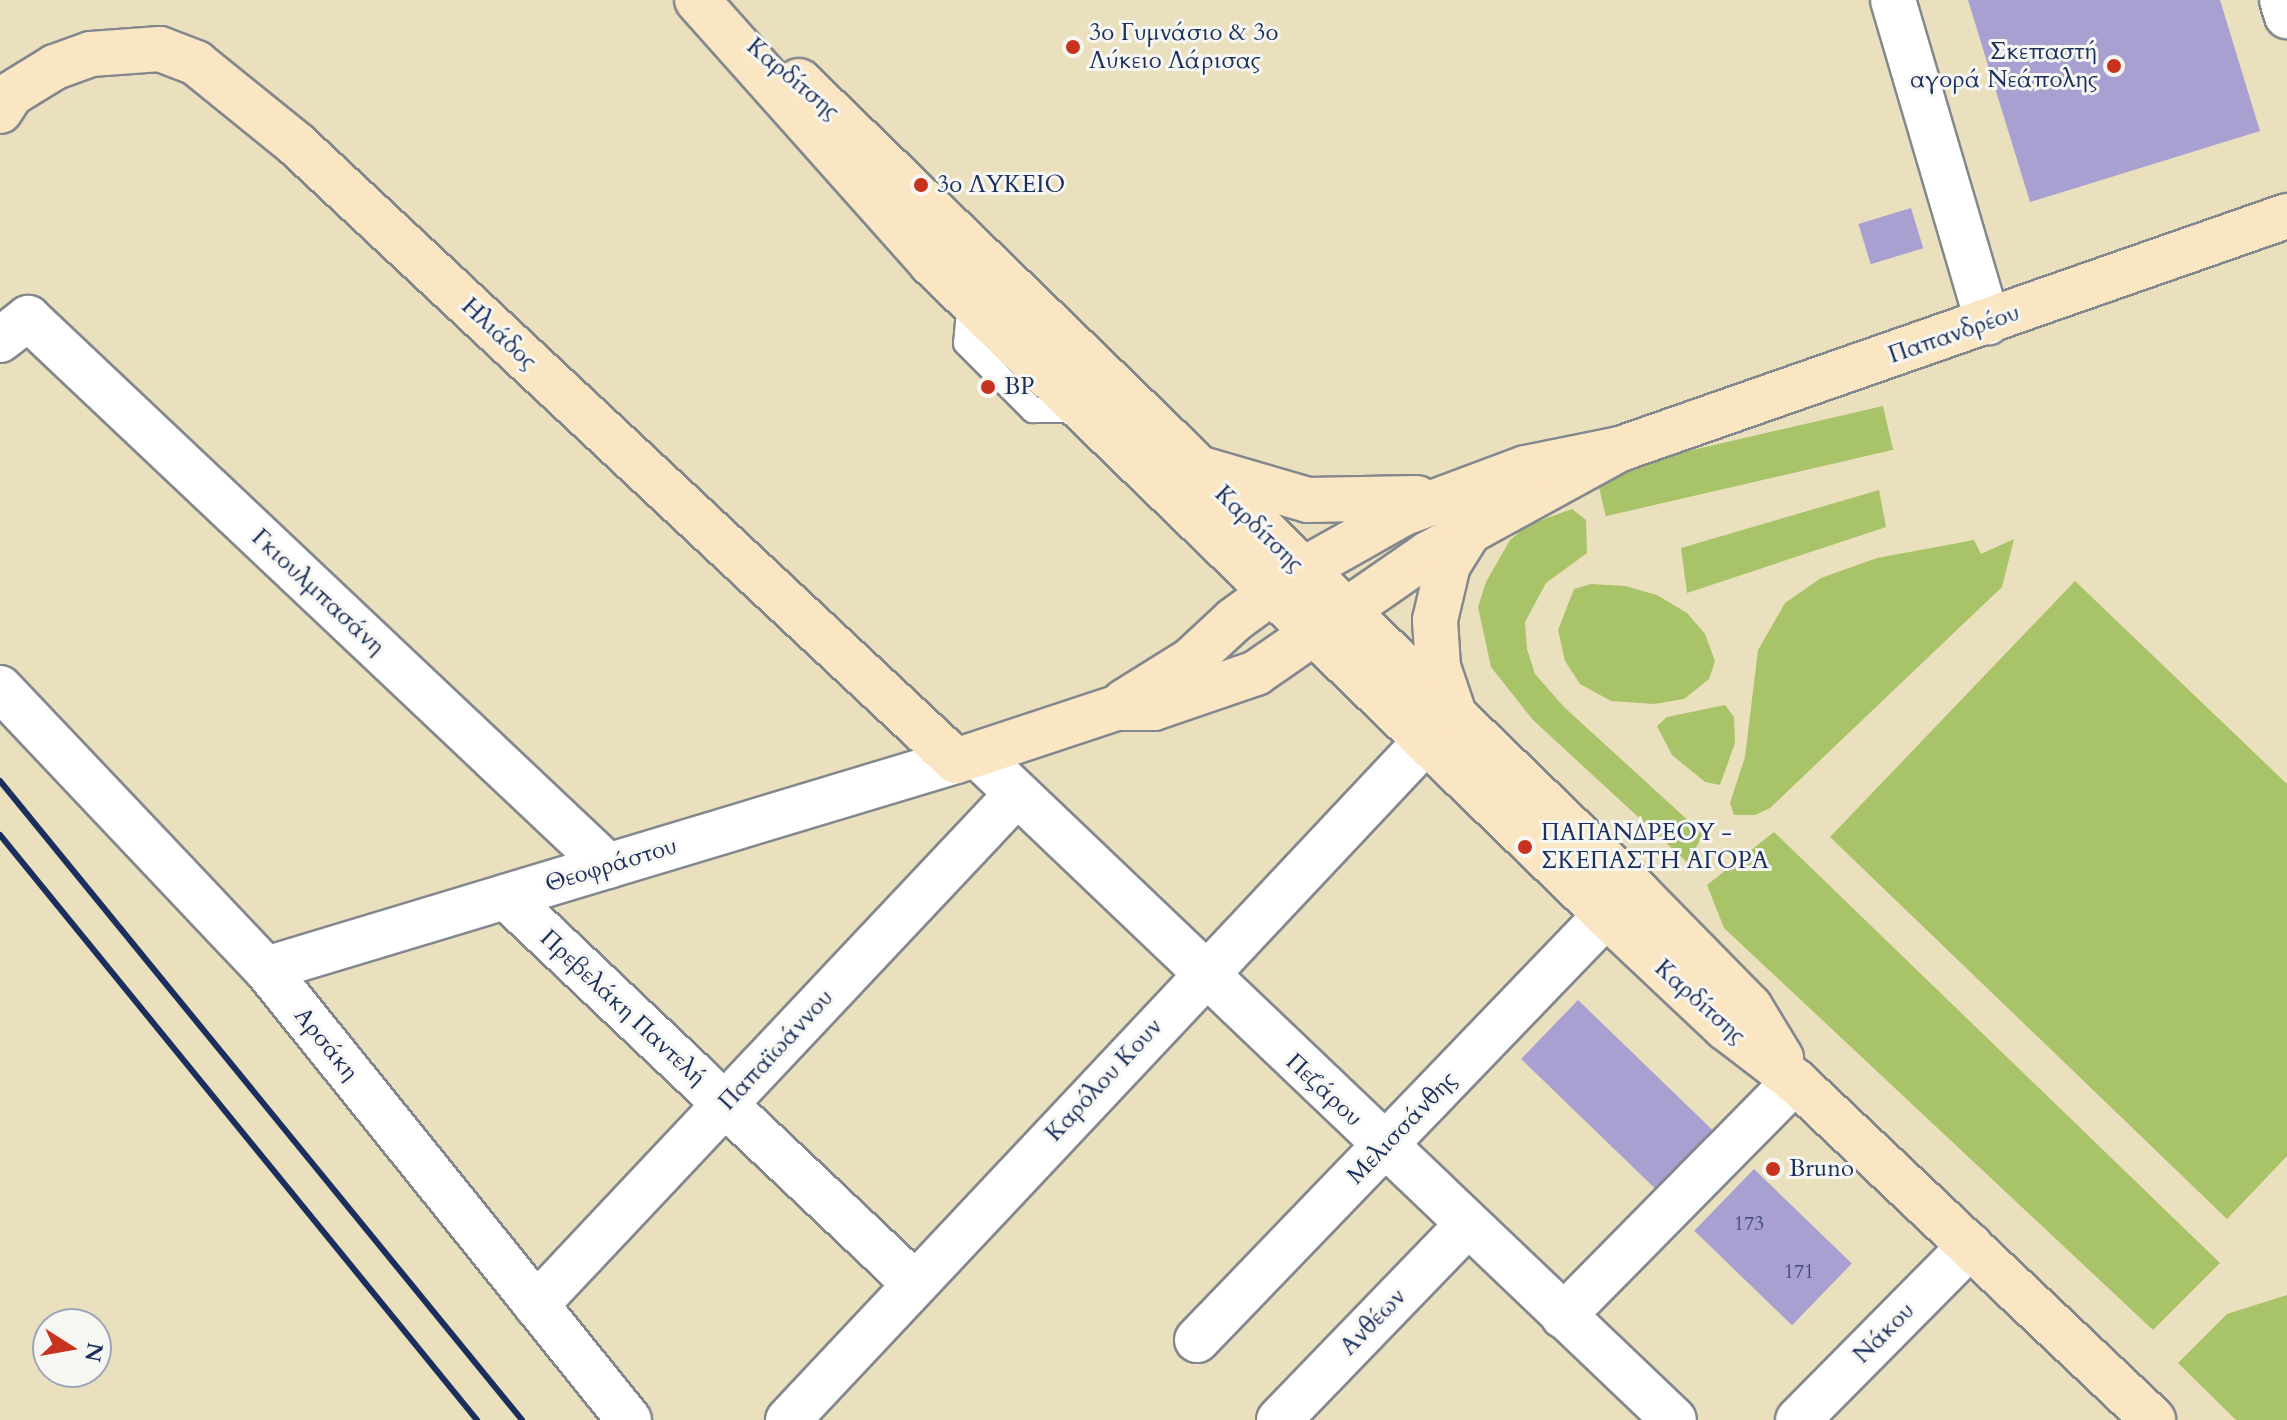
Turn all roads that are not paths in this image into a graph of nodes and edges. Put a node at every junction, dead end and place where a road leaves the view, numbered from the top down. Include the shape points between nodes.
1 (697, 0) edge
2 (1893, 0) edge
3 (2282, 0) edge
4 (2287, 16) edge
5 (0, 111) edge
6 (2287, 216) edge
7 (968, 322) dead end
8 (1988, 322) junction
9 (14, 329) edge
10 (1083, 410) junction
11 (1196, 468) junction
12 (1458, 512) junction
13 (1230, 553) junction
14 (1286, 582) junction
15 (1234, 620) junction
16 (1331, 624) junction
17 (0, 688) edge
18 (1116, 708) junction
19 (1440, 730) junction
20 (966, 758) junction
21 (1016, 795) junction
22 (608, 866) junction
23 (506, 897) junction
24 (1606, 915) junction
25 (266, 969) junction
26 (1202, 975) junction
27 (1795, 1081) junction
28 (725, 1104) junction
29 (1384, 1146) junction
30 (1467, 1225) junction
31 (1970, 1246) junction
32 (915, 1284) junction
33 (536, 1305) junction
34 (1563, 1316) junction
35 (1197, 1340) dead end
36 (629, 1420) edge
37 (788, 1420) edge
38 (1279, 1420) edge
39 (1674, 1420) edge
40 (1798, 1420) edge
41 (2153, 1420) edge

1 - 10 main road, Καρδίτσης via 931,263
1 - 11 main road, Καρδίτσης via 818,96
2 - 8 street
3 - 4 street
5 - 20 main road, Ηλιάδος via 11,94 55,67 91,54 160,49 196,63 296,144
6 - 8 main road, Παπανδρέου
7 - 10 lane via 966,343 1033,410
8 - 12 main road, Παπανδρέου via 1620,449 1555,460
9 - 22 street, Γκιουλμπασάνη
10 - 13 main road, Καρδίτσης
11 - 12 main road via 1308,500
11 - 14 main road, Καρδίτσης
12 - 14 main road via 1379,525
12 - 16 main road
12 - 19 main road via 1435,620
13 - 14 main road, Καρδίτσης
13 - 15 main road via 1240,591
14 - 15 main road
14 - 16 main road, Καρδίτσης
15 - 18 main road via 1191,660
16 - 18 main road via 1256,673 1223,687 1154,708
16 - 19 main road, Καρδίτσης
17 - 25 street, Αρσάκη
18 - 20 main road
19 - 24 main road, Καρδίτσης
19 - 26 street, Καρόλου Κουν
19 - 27 main road, Καρδίτσης via 1750,1007
20 - 21 street, Πεζάρου
20 - 22 street, Θεοφράστου
21 - 26 street, Πεζάρου
21 - 28 street, Παπαϊωάννου
22 - 23 street, Θεοφράστου
23 - 25 street, Θεοφράστου
23 - 28 street, Πρεβελάκη Παντελή
24 - 27 main road, Καρδίτσης via 1726,1028
24 - 29 street, Μελισσάνθης
25 - 33 street, Αρσάκη
26 - 29 street, Πεζάρου
26 - 32 street, Καρόλου Κουν
27 - 31 main road, Καρδίτσης
27 - 34 street
28 - 32 street, Πρεβελάκη Παντελή
28 - 33 street, Παπαϊωάννου
29 - 30 street, Πεζάρου
29 - 35 street, Μελισσάνθης
30 - 34 street, Πεζάρου
30 - 38 street, Ανθέων
31 - 40 street, Νάκου
31 - 41 main road, Καρδίτσης
32 - 37 street, Καρόλου Κουν
33 - 36 street, Αρσάκη
34 - 39 street, Πεζάρου

